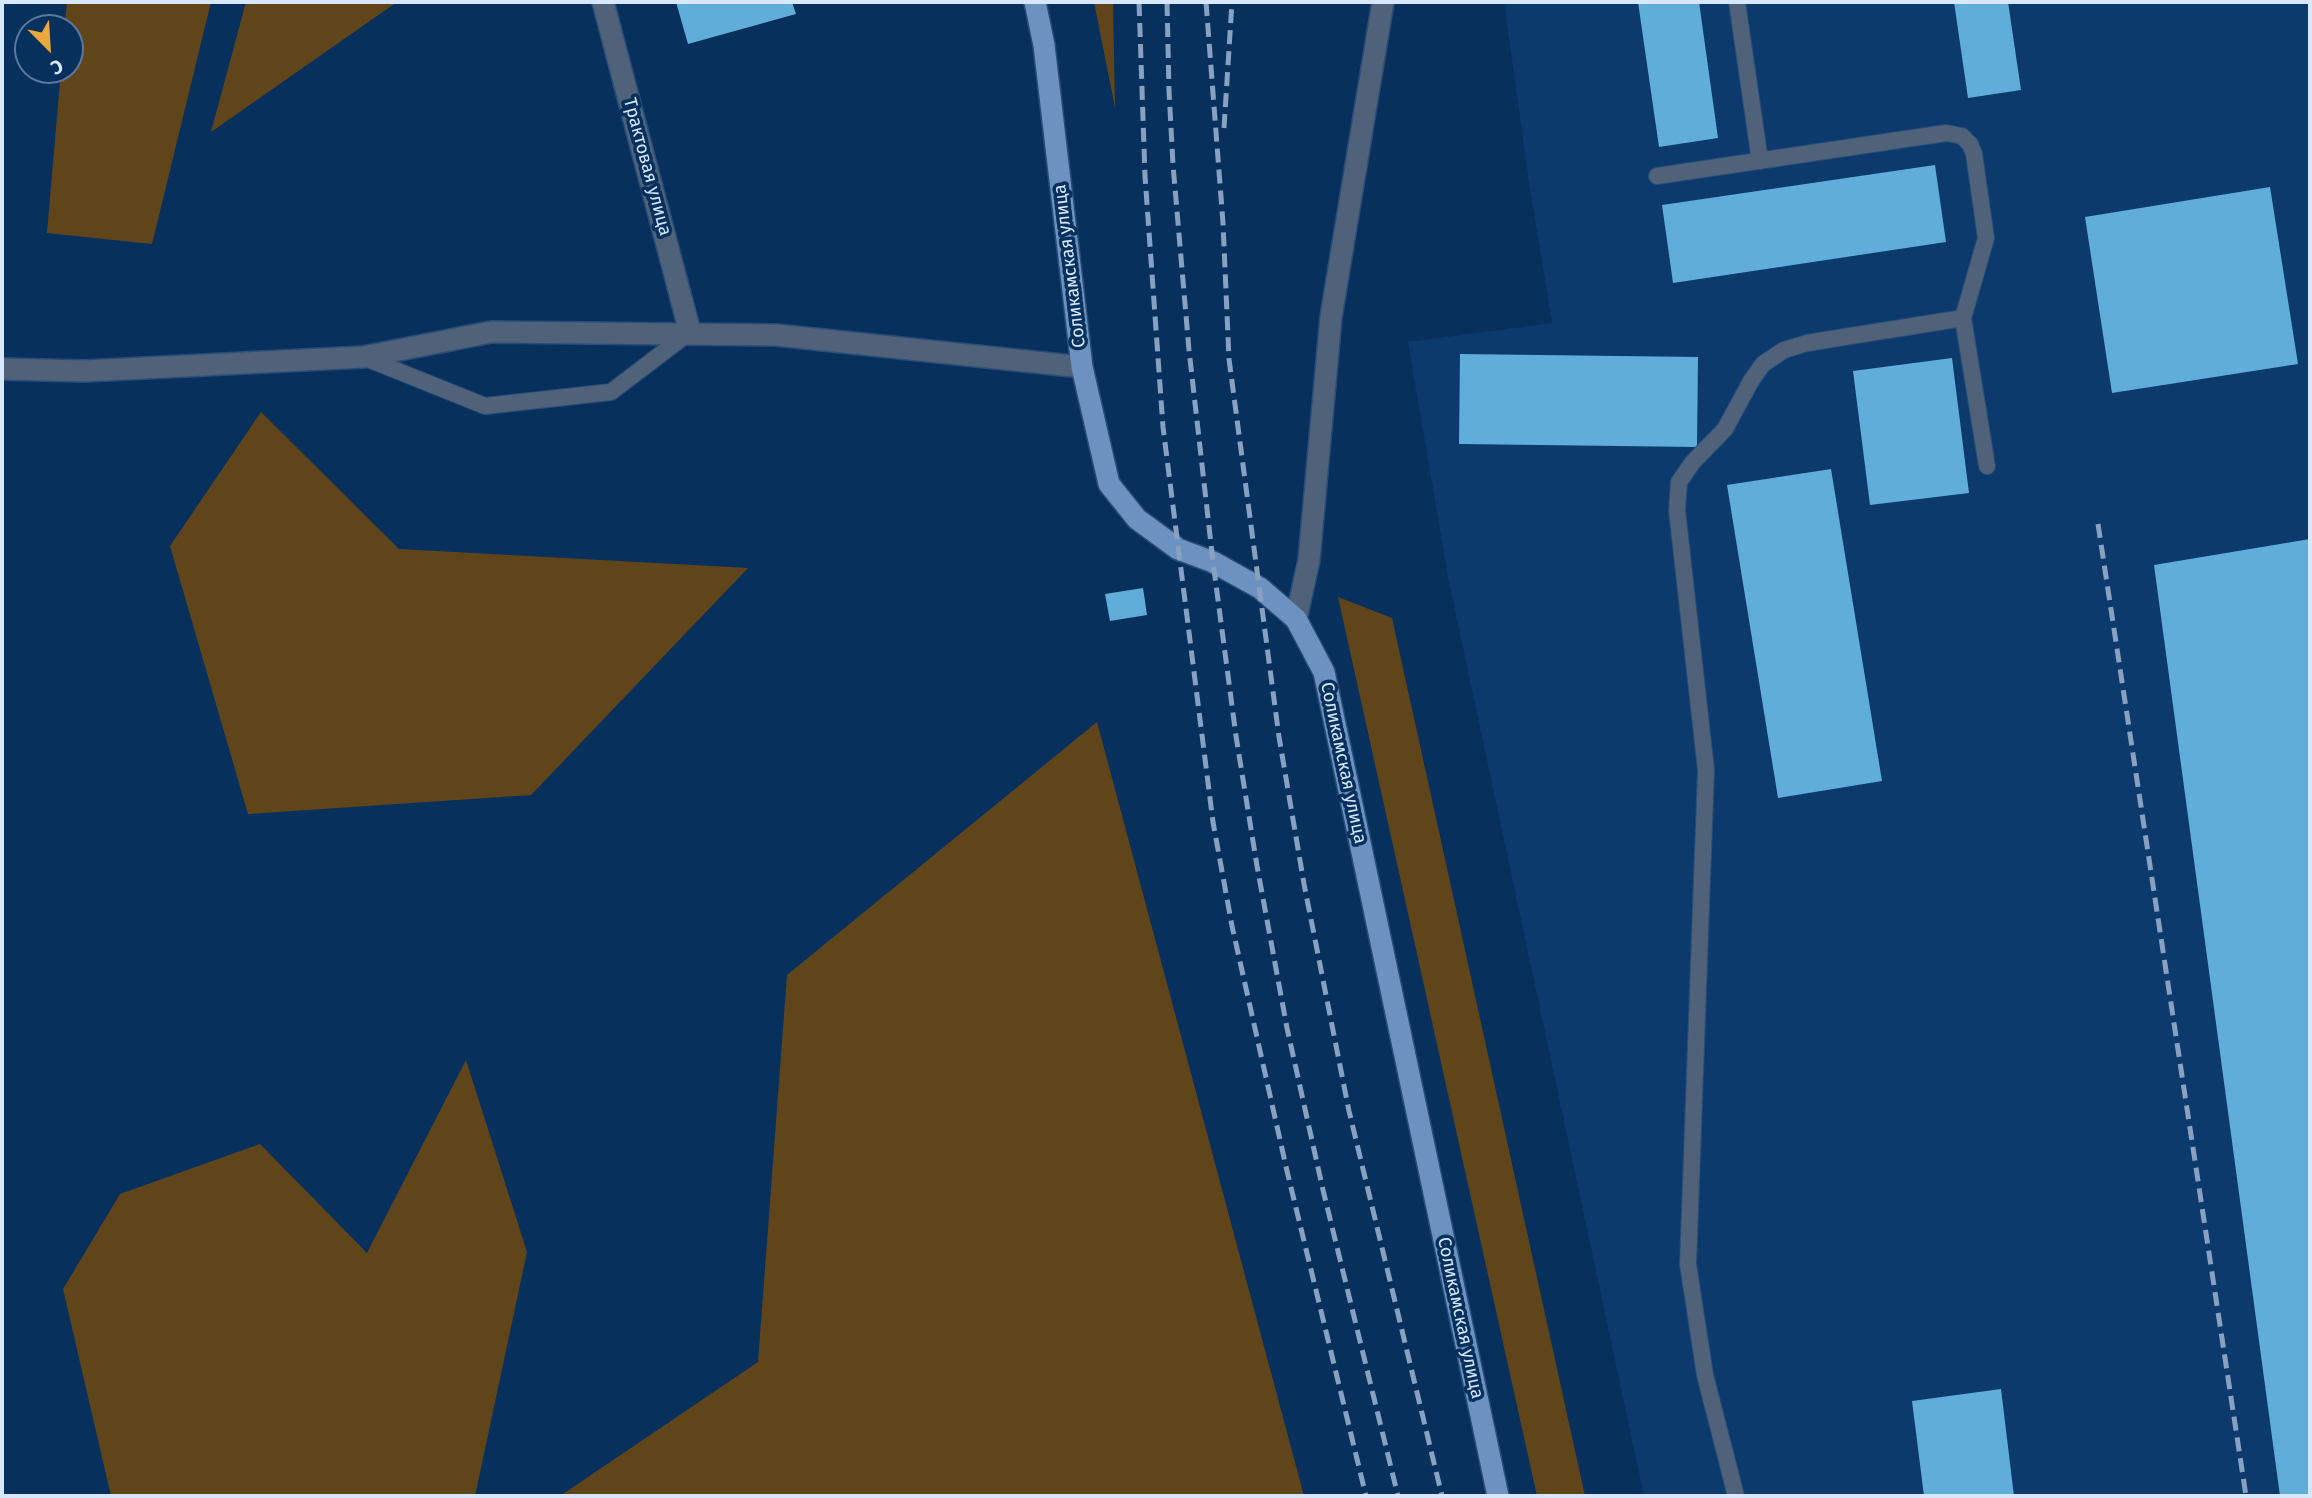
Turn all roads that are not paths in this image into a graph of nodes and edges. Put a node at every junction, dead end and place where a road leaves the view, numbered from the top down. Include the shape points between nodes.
1 (603, 2) edge
2 (1035, 2) edge
3 (1383, 2) edge
4 (1737, 2) edge
5 (1760, 161) junction
6 (1657, 176) dead end
7 (1963, 318) junction
8 (690, 332) junction
9 (363, 357) junction
10 (1082, 367) junction
11 (2, 369) edge
12 (1987, 466) dead end
13 (1296, 619) junction
14 (1498, 1496) edge
15 (1736, 1496) edge

1 - 8 street, Трактовая улица
2 - 10 main road, Соликамская улица
3 - 13 street via 1331,317 1309,560
4 - 5 lane
5 - 6 lane
5 - 7 lane via 1946,133 1962,136 1974,154 1986,238
7 - 12 lane
7 - 15 lane via 1784,350 1763,364 1725,429 1679,482 1677,510 1706,770 1688,1264 1705,1375
8 - 9 street via 491,332
8 - 9 lane via 611,392 485,406
8 - 10 street via 776,335
9 - 11 street via 85,371
10 - 13 main road, Соликамская улица via 1109,484 1137,519 1178,549 1260,588
13 - 14 main road, Соликамская улица via 1324,672

